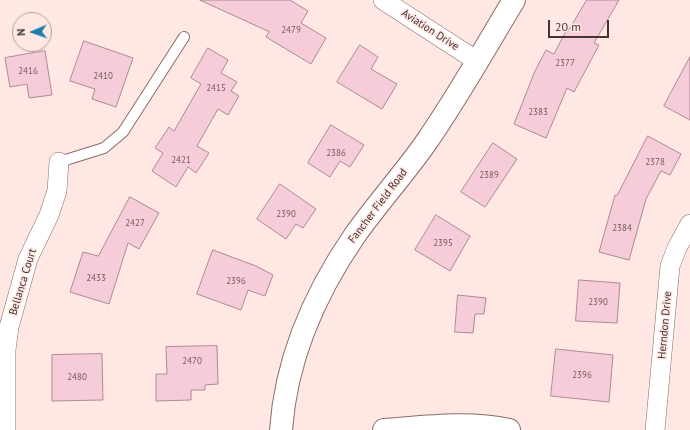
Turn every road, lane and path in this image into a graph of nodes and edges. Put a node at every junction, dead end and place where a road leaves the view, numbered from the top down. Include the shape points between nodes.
1 (384, 0) edge
2 (514, 0) edge
3 (184, 37) dead end
4 (477, 61) junction
5 (59, 162) joint
6 (690, 224) edge
7 (6, 430) edge
8 (281, 430) edge
9 (384, 430) edge
10 (509, 430) edge
11 (655, 430) edge

1 - 4 street, Aviation Drive
2 - 4 street, Fancher Field Road
3 - 5 lane via 123,132 104,148
4 - 8 street, Fancher Field Road via 424,146 356,234 315,302 289,378
5 - 7 street, Bellanca Court via 57,191 49,215 28,259 9,327 6,358
6 - 11 street, Herndon Drive via 670,266
9 - 10 street via 472,425

